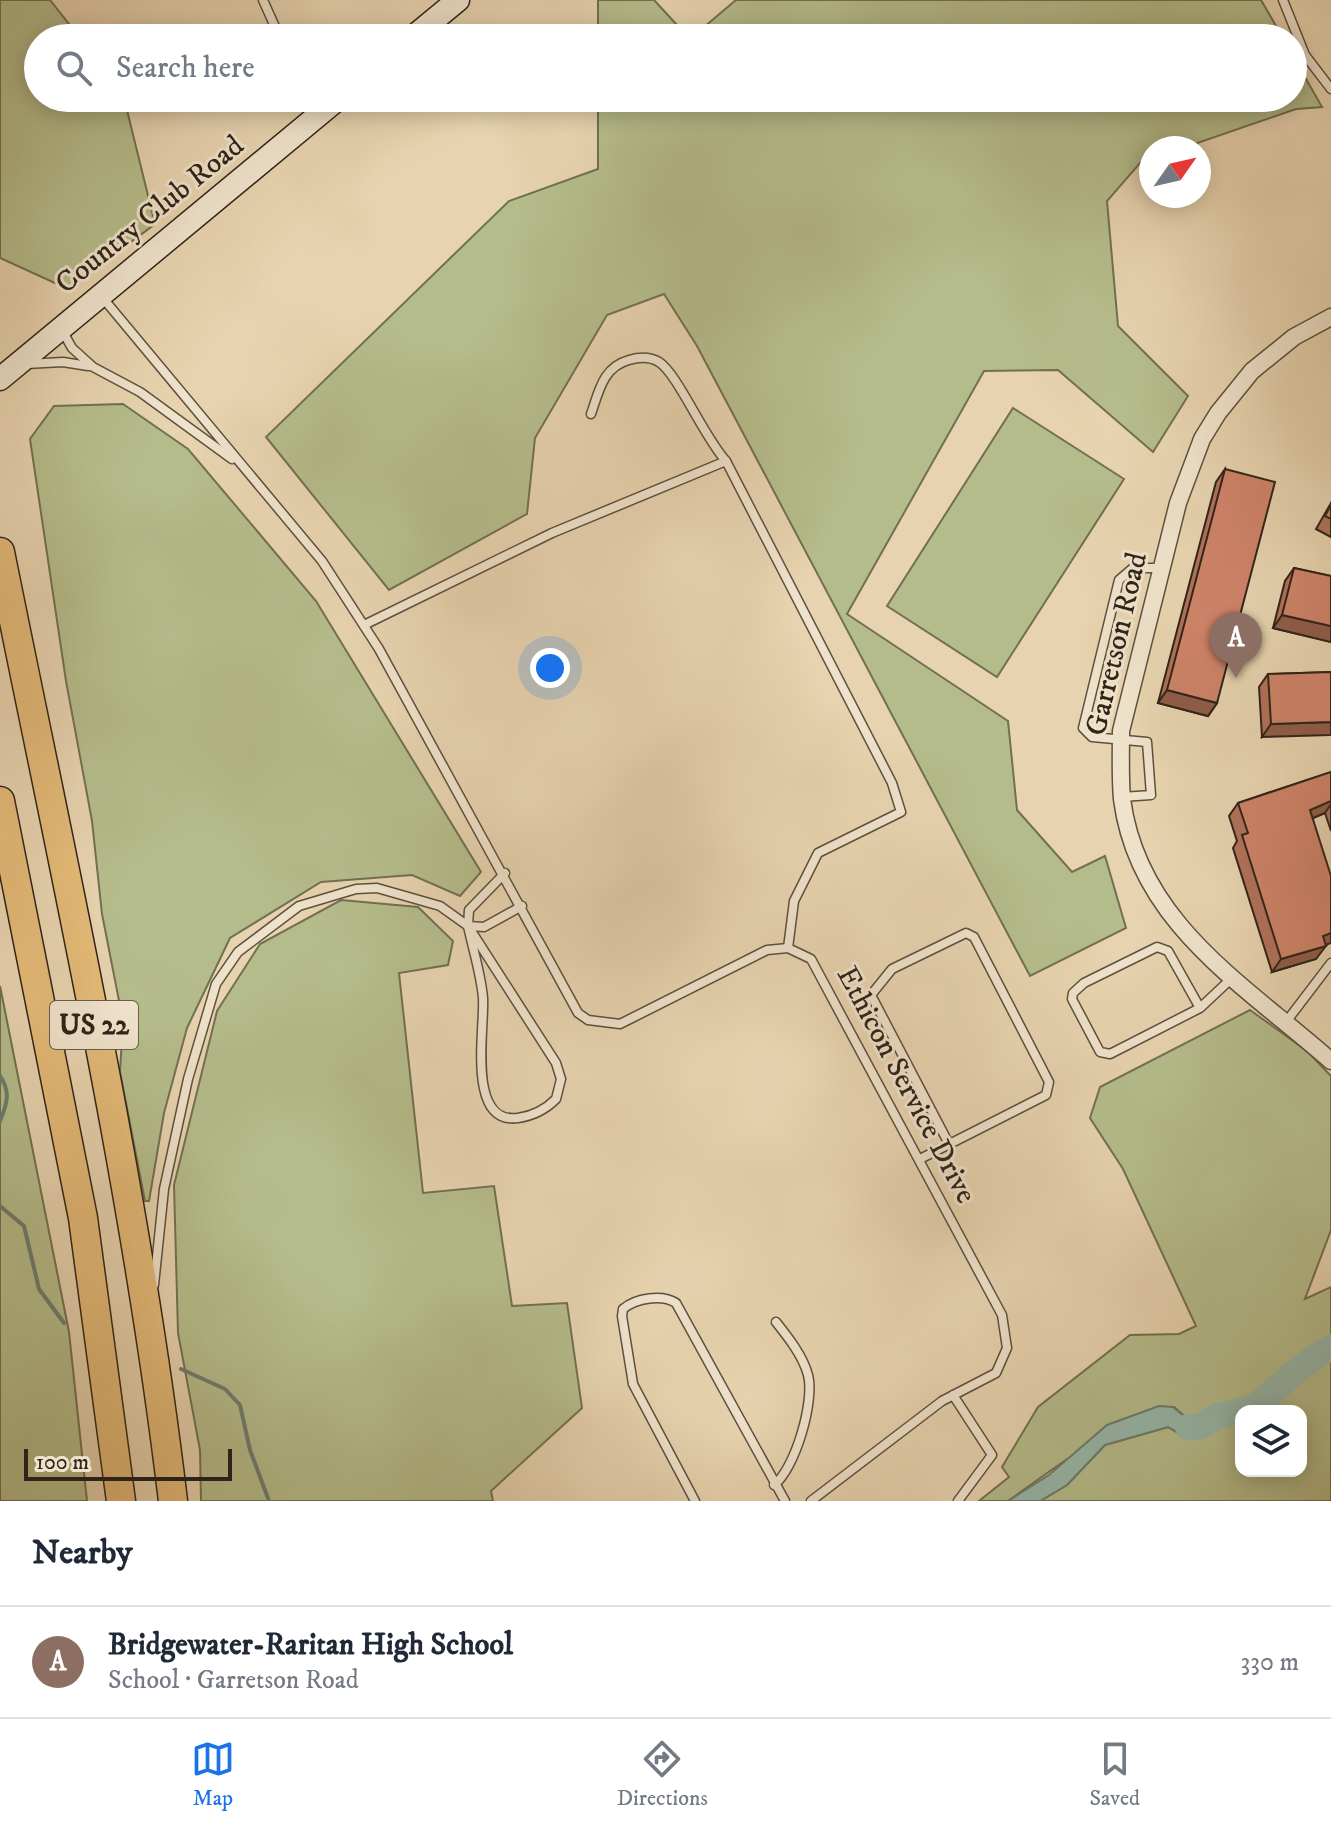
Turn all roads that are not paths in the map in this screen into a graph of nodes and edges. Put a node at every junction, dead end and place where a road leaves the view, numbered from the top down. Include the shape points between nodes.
1 (263, 0) edge
2 (458, 0) edge
3 (1283, 0) edge
4 (274, 24) edge
5 (429, 24) edge
6 (1293, 24) edge
7 (1307, 58) edge
8 (1331, 89) edge
9 (309, 112) edge
10 (100, 295) junction
11 (1331, 317) edge
12 (61, 327) junction
13 (18, 364) junction
14 (93, 367) junction
15 (0, 379) edge
16 (591, 414) dead end
17 (726, 461) junction
18 (244, 468) junction
19 (0, 552) edge
20 (1162, 568) junction
21 (364, 625) junction
22 (1121, 742) junction
23 (1122, 797) junction
24 (0, 801) edge
25 (505, 873) junction
26 (522, 906) junction
27 (468, 926) junction
28 (788, 948) junction
29 (1331, 963) edge
30 (1232, 977) junction
31 (1200, 1008) junction
32 (1286, 1022) junction
33 (1331, 1061) edge
34 (949, 1144) junction
35 (920, 1159) junction
36 (151, 1321) junction
37 (776, 1322) dead end
38 (953, 1395) junction
39 (774, 1485) junction
40 (121, 1501) edge
41 (173, 1501) edge
42 (695, 1501) edge
43 (785, 1501) edge
44 (811, 1501) edge
45 (958, 1501) edge

1 - 4 lane
2 - 5 street
3 - 6 lane
7 - 8 lane
9 - 10 street, Country Club Road
10 - 12 street, Country Club Road
10 - 18 lane
11 - 20 street, Garretson Road via 1270,355 1218,413 1189,467
12 - 13 street, Country Club Road
12 - 14 lane via 72,348
13 - 14 lane
13 - 15 street, Country Club Road
14 - 18 lane via 140,392
16 - 17 lane via 603,378 618,363 641,357 660,363
17 - 21 lane via 552,533
17 - 28 lane via 892,783 901,812 818,853 794,901
18 - 21 lane via 300,532
19 - 36 highway, US 22
20 - 22 street, Garretson Road
20 - 22 lane via 1133,568 1119,580 1083,728 1092,737
21 - 25 lane
22 - 23 street, Garretson Road
22 - 23 lane via 1147,742 1151,795
23 - 30 street, Garretson Road via 1131,838 1160,902 1183,932
24 - 40 highway, US 22 via 83,1218
25 - 26 lane
25 - 27 lane via 469,910
26 - 27 lane via 484,927
26 - 28 lane via 578,1013 605,1024 620,1024 767,950
27 - 27 lane via 483,998 483,1092 498,1114 528,1116 549,1106 559,1092 556,1063
27 - 36 lane via 440,906 377,888 356,889 299,906 230,962 216,984 188,1079 170,1162
28 - 35 lane, Ethicon Service Drive via 811,959
29 - 32 lane
30 - 31 lane
30 - 32 street, Garretson Road
31 - 31 lane via 1110,1054 1100,1052 1072,999 1084,983 1157,947 1168,951
32 - 33 street, Garretson Road
34 - 34 lane via 1046,1095 1050,1086 974,937 966,933 892,969 871,995
34 - 35 lane
35 - 38 lane, Ethicon Service Drive via 1006,1326 1007,1348 996,1373
36 - 41 highway, US 22
37 - 39 lane via 805,1368 810,1391 790,1464
38 - 44 lane, Ethicon Service Drive
38 - 45 lane via 993,1459
39 - 42 lane via 676,1303 668,1298 637,1300 623,1309 622,1316 633,1384
39 - 43 lane

